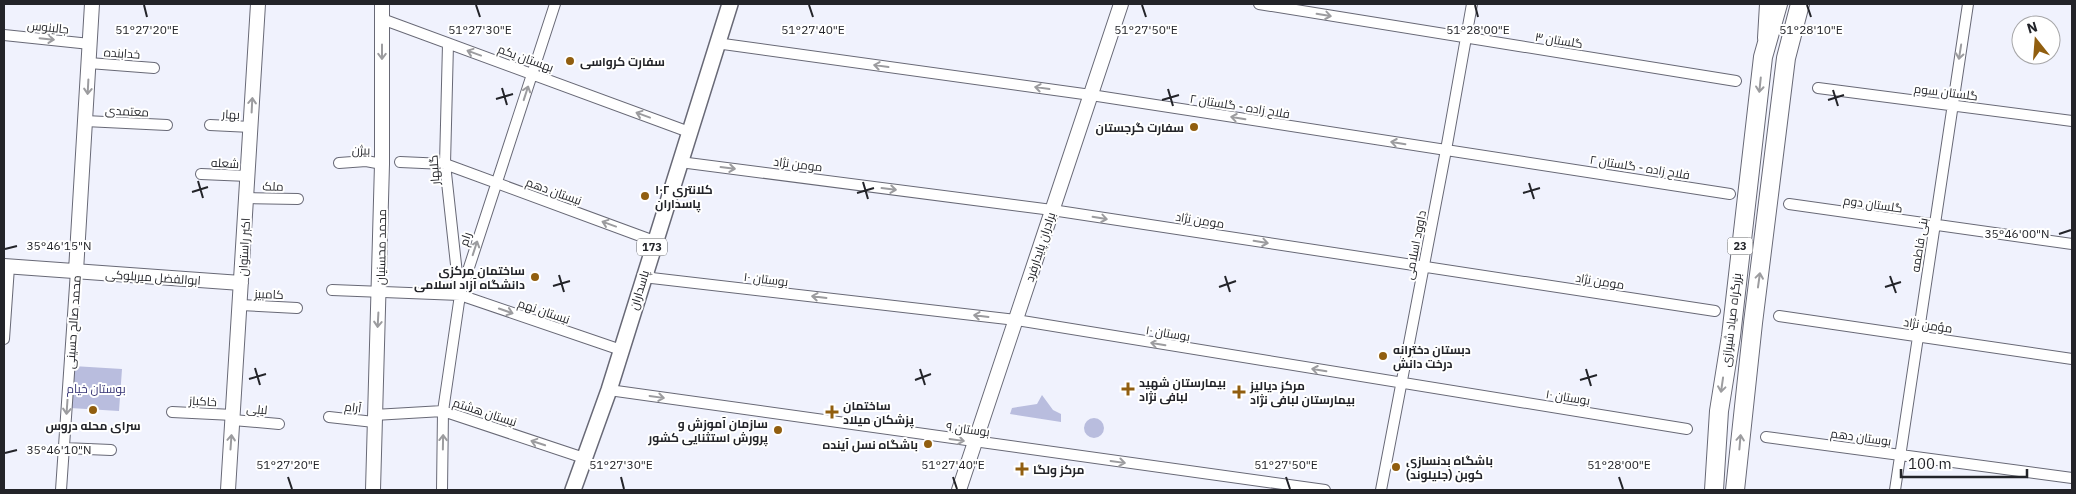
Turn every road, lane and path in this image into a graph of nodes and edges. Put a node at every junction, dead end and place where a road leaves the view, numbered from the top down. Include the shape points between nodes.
1 (92, 4) edge
2 (258, 4) edge
3 (382, 4) edge
4 (555, 4) edge
5 (728, 4) edge
6 (1121, 4) edge
7 (1259, 4) edge
8 (1472, 4) edge
9 (1765, 4) edge
10 (1778, 4) edge
11 (1968, 4) edge
12 (1802, 8) edge
13 (382, 19) junction
14 (4, 35) edge
15 (1466, 38) junction
16 (716, 43) junction
17 (90, 44) junction
18 (448, 44) junction
19 (1763, 57) junction
20 (89, 63) junction
21 (154, 68) dead end
22 (532, 74) junction
23 (1736, 81) dead end
24 (1818, 88) dead end
25 (1091, 95) junction
26 (1952, 106) junction
27 (86, 121) junction
28 (2072, 121) edge
29 (167, 125) dead end
30 (210, 125) dead end
31 (250, 127) junction
32 (689, 132) junction
33 (1446, 150) junction
34 (400, 162) dead end
35 (680, 162) junction
36 (339, 163) dead end
37 (382, 164) junction
38 (445, 164) junction
39 (201, 174) dead end
40 (248, 176) junction
41 (496, 182) junction
42 (1730, 194) dead end
43 (246, 198) junction
44 (298, 199) dead end
45 (1789, 204) dead end
46 (1052, 210) junction
47 (1934, 225) junction
48 (654, 241) junction
49 (2072, 244) edge
50 (1424, 266) junction
51 (6, 267) edge
52 (76, 272) junction
53 (643, 277) junction
54 (241, 283) junction
55 (332, 290) dead end
56 (380, 291) junction
57 (460, 295) junction
58 (240, 305) junction
59 (296, 308) dead end
60 (1715, 311) dead end
61 (1779, 316) dead end
62 (1016, 320) junction
63 (1918, 336) junction
64 (4, 339) edge
65 (621, 350) junction
66 (2072, 359) edge
67 (1402, 384) junction
68 (609, 390) junction
69 (443, 411) junction
70 (172, 412) dead end
71 (233, 417) junction
72 (329, 417) dead end
73 (374, 419) junction
74 (279, 424) dead end
75 (1687, 428) dead end
76 (1766, 437) dead end
77 (975, 443) junction
78 (64, 448) junction
79 (110, 450) dead end
80 (1900, 455) junction
81 (584, 458) junction
82 (2072, 478) edge
83 (60, 490) edge
84 (228, 490) edge
85 (373, 490) edge
86 (442, 490) edge
87 (573, 490) edge
88 (959, 490) edge
89 (1325, 490) edge
90 (1381, 490) edge
91 (1714, 490) edge
92 (1735, 490) edge
93 (1895, 490) edge

1 - 17 street, محمد صالح حسینی
31 -> 2 street, اکبر راستوان
3 - 13 street, محمد محسنیان
4 - 22 street, رام
5 - 16 main road, پاسداران / 173
6 - 25 street, برادران پایدارفرد
7 -> 15 street, گلستان ۳
8 - 15 street, داوود اسلامی
9 - 19 street
10 - 19 highway, بزرگراه صیاد شیرازی / 23
11 -> 26 street, بنی فاطمه
92 -> 12 highway, بزرگراه صیاد شیرازی / 23 via 1786,58
13 - 18 street, بهستان یکم
13 -> 37 street, محمد محسنیان
14 -> 17 street, جالینوس
15 - 23 street, گلستان ۳
15 - 33 street, داوود اسلامی
25 -> 16 street, فلاح زاده - گلستان ۲
16 - 32 main road, پاسداران / 173
17 - 20 street, محمد صالح حسینی
22 -> 18 street, بهستان یکم
18 - 38 street, گلبهار
19 -> 91 highway, بزرگراه صیاد شیرازی / 23 via 1731,336 1719,410
20 - 21 street, خدابنده
20 -> 27 street, محمد صالح حسینی
32 -> 22 street, بهستان یکم
41 -> 22 street, رام
24 - 26 street, گلستان سوم
33 -> 25 street, فلاح زاده - گلستان ۲
25 - 46 street, برادران پایدارفرد
26 - 28 street, گلستان سوم
26 - 47 street, بنی فاطمه
27 - 29 street, معتمدی
27 - 52 street, محمد صالح حسینی
30 - 31 street, بهار
31 - 40 street, اکبر راستوان
32 - 35 main road, پاسداران / 173
33 - 42 street, فلاح زاده - گلستان ۲
33 - 50 street, داوود اسلامی
34 - 38 street, نیستان دهم
35 -> 46 street, مومن نژاد
35 - 48 main road, پاسداران / 173
36 - 37 street, بیژن via 366,161
37 - 56 street, محمد محسنیان
38 - 41 street, نیستان دهم
38 - 57 street, گلبهار
39 - 40 street, شعله
40 - 43 street, اکبر راستوان
48 -> 41 street, نیستان دهم
57 -> 41 street, رام
43 - 44 street, ملک
43 - 54 street, اکبر راستوان
45 - 47 street, گلستان دوم
46 -> 50 street, مومن نژاد
46 - 62 street, برادران پایدارفرد
47 - 49 street, گلستان دوم
47 - 63 street, بنی فاطمه
48 - 53 main road, پاسداران / 173
50 - 60 street, مومن نژاد
50 - 67 street, داوود اسلامی
51 - 52 street, ابوالفضل میربلوکی
51 - 64 street
52 - 54 street, ابوالفضل میربلوکی
52 -> 78 street, محمد صالح حسینی
62 -> 53 street, بوستان ۱۰
53 - 65 main road, پاسداران / 173
54 - 58 street, اکبر راستوان
55 - 56 street, نیستان نهم
56 - 57 street, نیستان نهم
56 -> 73 street, محمد محسنیان
57 -> 65 street, نیستان نهم
57 - 69 street, رام
58 - 59 street, کامبیز
58 - 71 street, اکبر راستوان
61 - 63 street, مؤمن نژاد
67 -> 62 street, بوستان ۱۰
62 - 77 street, برادران پایدارفرد
63 - 66 street, مؤمن نژاد
63 - 80 street, بنی فاطمه
65 - 68 main road, پاسداران / 173
67 - 75 street, بوستان ۱۰
67 - 90 street, داوود اسلامی
68 -> 77 street, بوستان ۹
68 - 81 main road, پاسداران / 173
69 - 73 street, نیستان هشتم
81 -> 69 street, نیستان هشتم
86 -> 69 street, رام
70 - 71 street, خاکباز
71 - 74 street, لیلی
84 -> 71 street, اکبر راستوان
72 - 73 street, آرام
73 - 85 street, محمد محسنیان
76 - 80 street, بوستان دهم
77 - 88 street, برادران پایدارفرد
77 -> 89 street, بوستان ۹
78 - 79 street
78 - 83 street, محمد صالح حسینی
80 - 82 street, بوستان دهم
80 - 93 street, بنی فاطمه
81 - 87 main road, پاسداران / 173

